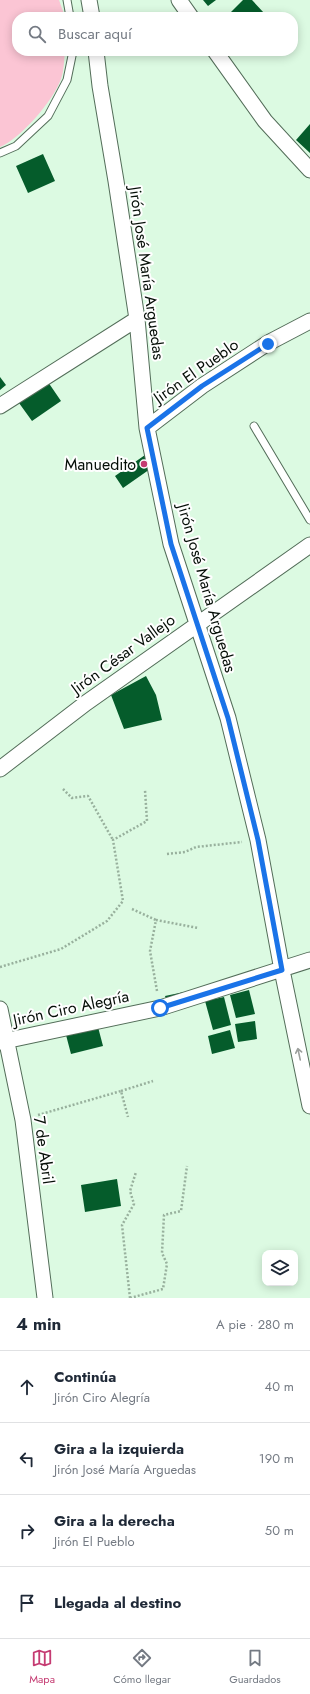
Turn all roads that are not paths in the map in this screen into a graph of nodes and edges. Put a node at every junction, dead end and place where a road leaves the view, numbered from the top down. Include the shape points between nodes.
1 (66, 0) edge
2 (89, 0) edge
3 (179, 0) edge
4 (69, 12) edge
5 (91, 12) edge
6 (187, 12) edge
7 (72, 56) edge
8 (97, 56) edge
9 (219, 56) edge
10 (0, 153) edge
11 (310, 170) edge
12 (137, 319) junction
13 (310, 321) edge
14 (0, 406) edge
15 (254, 426) dead end
16 (147, 428) junction
17 (310, 520) edge
18 (310, 545) edge
19 (196, 624) junction
20 (0, 769) edge
21 (310, 960) edge
22 (282, 970) junction
23 (0, 1008) edge
24 (3, 1041) edge
25 (310, 1106) edge
26 (45, 1298) edge

1 - 4 lane
2 - 5 street
3 - 6 street
7 - 10 lane via 67,80 48,116 16,146
8 - 12 street, Jirón José María Arguedas
9 - 11 street via 265,121
12 - 14 street
12 - 16 street, Jirón José María Arguedas
13 - 16 street, Jirón El Pueblo via 202,386
15 - 17 lane
16 - 19 street, Jirón José María Arguedas via 171,544
18 - 19 street, Jirón César Vallejo
19 - 20 street, Jirón César Vallejo
19 - 22 street, Jirón José María Arguedas via 228,718 258,840
21 - 22 street, Jirón Ciro Alegría
22 - 24 street, Jirón Ciro Alegría via 160,1008
25 -> 22 street, Jirón José María Arguedas
23 - 24 street, 7 de Abril
24 - 26 street, 7 de Abril via 22,1120

